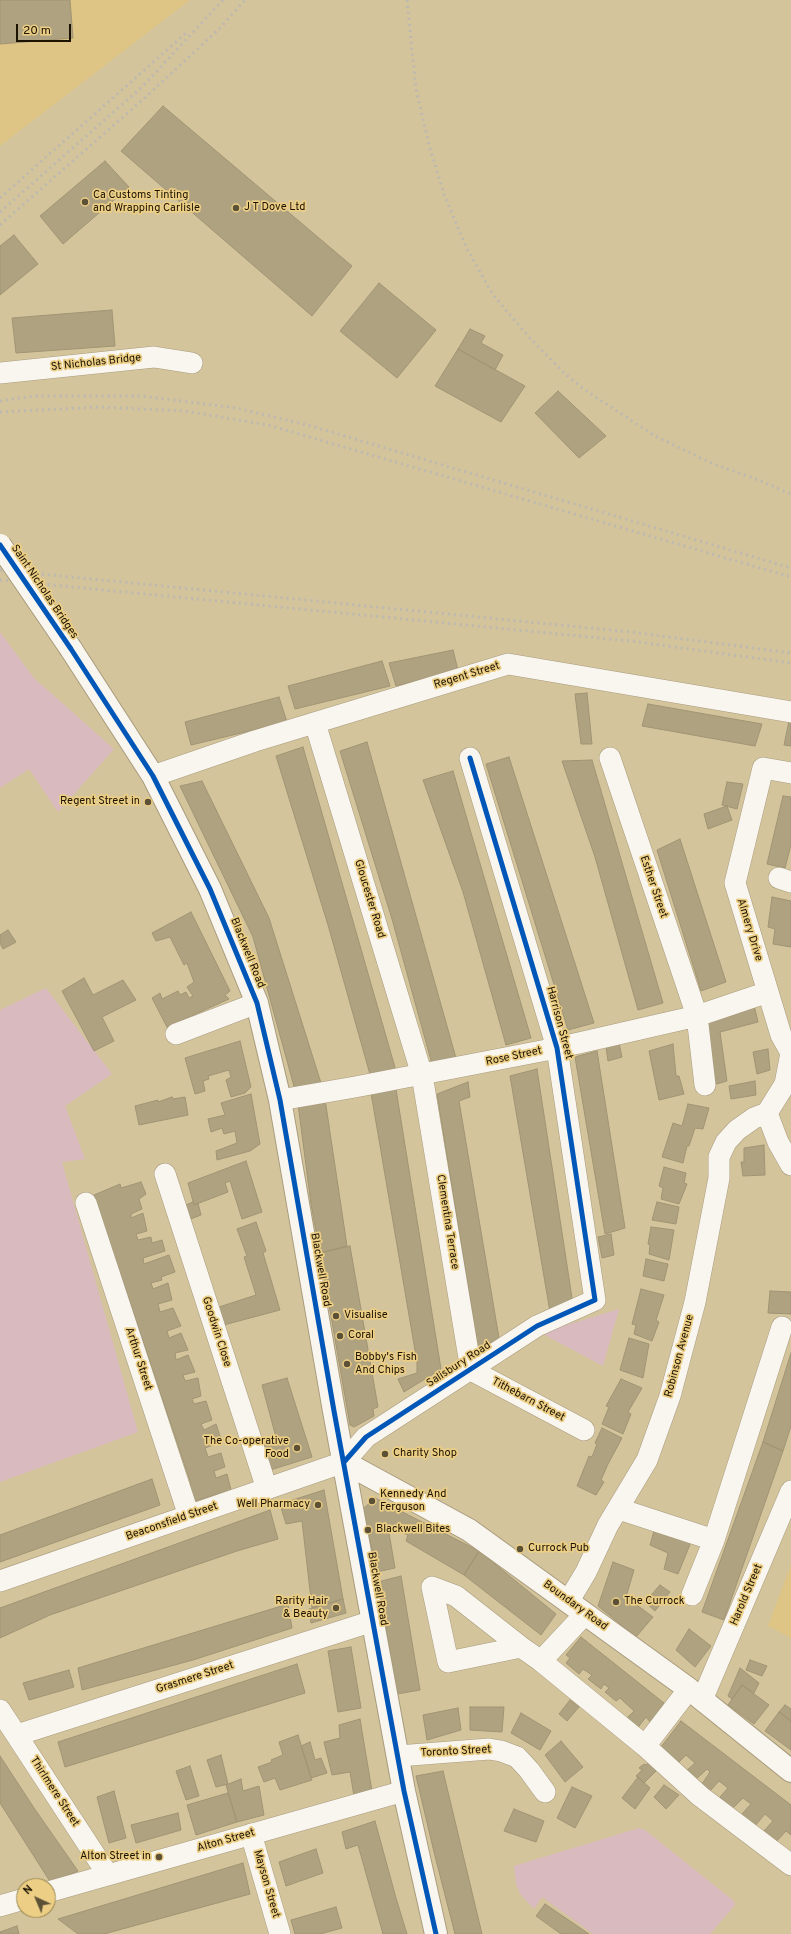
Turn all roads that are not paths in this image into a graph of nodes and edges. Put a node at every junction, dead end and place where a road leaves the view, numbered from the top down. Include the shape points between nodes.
1 (192, 363) dead end
2 (0, 373) edge
3 (0, 545) edge
4 (71, 650) joint
5 (791, 712) edge
6 (315, 722) junction
7 (470, 758) dead end
8 (610, 758) dead end
9 (791, 773) edge
10 (153, 776) junction
11 (768, 992) junction
12 (256, 1003) junction
13 (697, 1016) junction
14 (176, 1034) dead end
15 (557, 1048) junction
16 (422, 1075) junction
17 (705, 1085) dead end
18 (280, 1100) junction
19 (767, 1113) junction
20 (791, 1165) edge
21 (165, 1174) dead end
22 (86, 1203) dead end
23 (595, 1300) joint
24 (782, 1328) dead end
25 (471, 1370) junction
26 (584, 1430) dead end
27 (344, 1462) junction
28 (267, 1489) junction
29 (791, 1491) edge
30 (619, 1509) junction
31 (189, 1516) junction
32 (714, 1540) junction
33 (0, 1581) edge
34 (692, 1595) dead end
35 (576, 1608) junction
36 (373, 1621) junction
37 (521, 1647) junction
38 (541, 1661) junction
39 (696, 1694) junction
40 (0, 1710) edge
41 (17, 1735) junction
42 (645, 1746) junction
43 (398, 1756) junction
44 (791, 1771) edge
45 (404, 1791) junction
46 (545, 1792) dead end
47 (251, 1834) junction
48 (791, 1866) edge
49 (108, 1875) junction
50 (56, 1890) edge
51 (16, 1901) edge
52 (0, 1906) edge
53 (280, 1934) edge
54 (436, 1934) edge

1 - 2 street, St Nicholas Bridge via 154,357
3 - 4 street, Saint Nicholas Bridges, bridge
4 - 10 street, Blackwell Road
5 - 6 street, Regent Street via 508,664
6 - 10 street, Regent Street
6 - 16 street, Gloucester Road
7 - 15 street, Harrison Street
8 - 13 street, Esther Street
9 - 11 street, Almery Drive via 763,768 735,883
10 - 12 street, Blackwell Road via 210,889
11 - 13 street, Rose Street
11 - 19 street, Almery Drive via 781,1035 791,1053 785,1084
12 - 14 street
12 - 18 street, Blackwell Road
13 - 15 street, Rose Street
13 - 17 street, Esther Street
15 - 16 street, Rose Street
15 - 23 street, Harrison Street
16 - 18 street, Rose Street
16 - 25 street, Clementina Terrace
18 - 27 street, Blackwell Road
19 - 20 street via 778,1142
19 - 30 street, Robinson Avenue via 736,1130 726,1142 720,1157 719,1178 695,1302 670,1396 648,1460
21 - 28 street, Goodwin Close
22 - 31 street, Arthur Street
23 - 25 street, Salisbury Road via 537,1326
24 - 32 street
25 - 26 street, Tithebarn Street
25 - 27 street, Salisbury Road via 366,1437
27 - 28 street, Beaconsfield Street
27 - 35 street, Boundary Road via 469,1530
27 - 36 street, Blackwell Road
28 - 31 street, Beaconsfield Street
29 - 39 street, Harold Street
30 - 32 street
30 - 35 street, Robinson Avenue
31 - 33 street, Beaconsfield Street
32 - 34 street
35 - 38 street, Robinson Avenue
35 - 39 street, Boundary Road
36 - 41 street, Grasmere Street
36 - 43 street, Blackwell Road
37 - 37 street via 448,1662 432,1587 456,1596
37 - 38 street
38 - 42 street
39 - 42 street, Harold Street
39 - 44 street, Boundary Road
40 - 41 street, Thirlmere Street
41 - 49 street, Thirlmere Street
42 - 48 street via 700,1796
43 - 45 street, Blackwell Road
43 - 46 street, Toronto Street via 489,1749 501,1751 516,1757
45 - 47 street, Alton Street
45 - 54 street, Blackwell Road
47 - 49 street, Alton Street
47 - 53 street, Mayson Street
49 - 50 street, Alton Street
51 - 52 street

